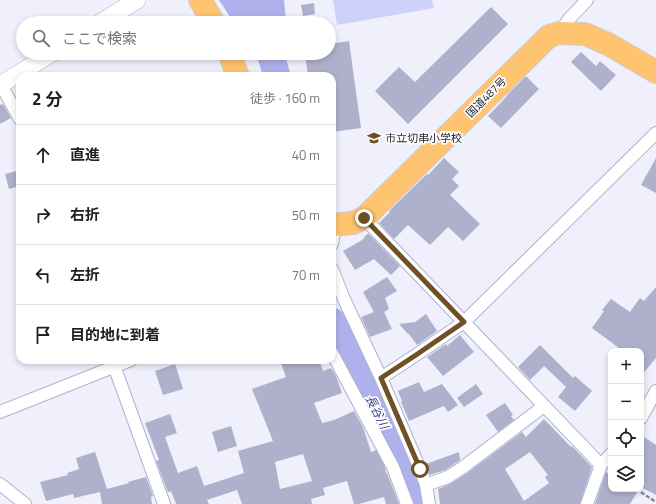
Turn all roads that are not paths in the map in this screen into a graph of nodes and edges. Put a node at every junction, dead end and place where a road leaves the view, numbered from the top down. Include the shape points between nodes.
1 (136, 0) edge
2 (200, 0) edge
3 (587, 0) edge
4 (111, 16) edge
5 (210, 16) edge
6 (559, 33) junction
7 (41, 60) edge
8 (232, 60) edge
9 (21, 72) edge
10 (236, 72) edge
11 (656, 72) edge
12 (16, 75) edge
13 (0, 85) edge
14 (16, 112) edge
15 (656, 133) edge
16 (364, 218) junction
17 (336, 230) edge
18 (336, 279) edge
19 (464, 322) junction
20 (336, 360) edge
21 (113, 364) edge
22 (381, 378) junction
23 (656, 391) edge
24 (544, 406) junction
25 (0, 412) edge
26 (644, 413) edge
27 (609, 456) edge
28 (601, 465) junction
29 (0, 484) edge
30 (426, 486) junction
31 (25, 504) edge
32 (164, 504) edge
33 (407, 504) edge
34 (429, 504) edge
35 (587, 504) edge

1 - 4 main road
2 - 5 highway
3 - 6 street
6 - 11 highway via 585,34 608,44
6 - 16 highway, 国道487号 via 549,36 536,47
7 - 9 main road
8 - 10 highway
12 - 13 main road
13 - 14 street
15 - 19 street
16 - 17 highway, 国道487号
16 - 19 street
18 - 22 street
19 - 22 street
19 - 24 street
20 - 33 street via 393,467
21 - 25 street
21 - 32 street
22 - 30 street
23 - 26 street
24 - 28 street
24 - 30 street via 462,468
27 - 28 street
28 - 35 street
29 - 31 street
30 - 34 street

